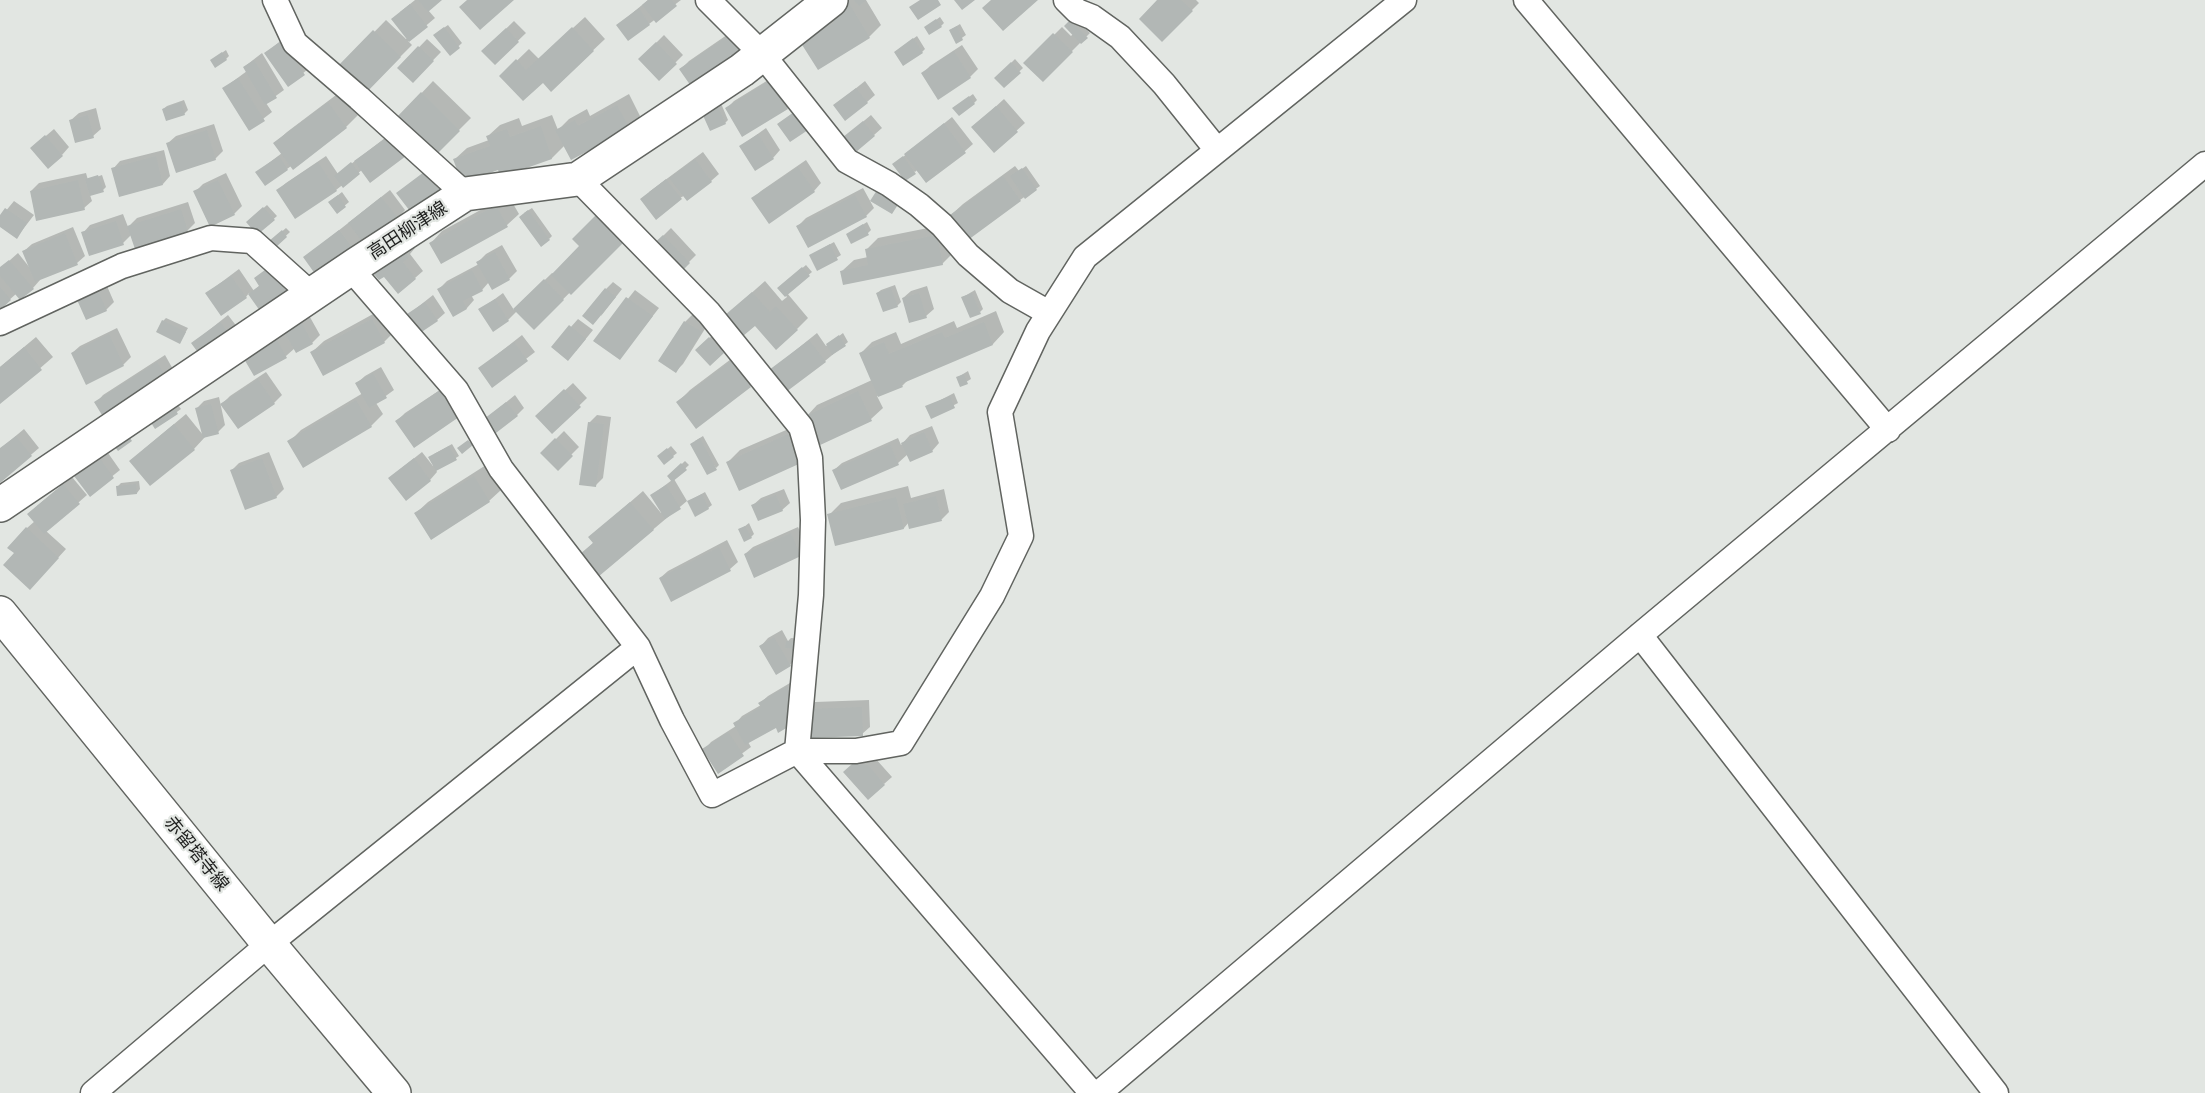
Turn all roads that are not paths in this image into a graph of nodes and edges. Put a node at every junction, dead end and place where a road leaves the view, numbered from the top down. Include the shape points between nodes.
1 (275, 0) edge
2 (708, 0) edge
3 (831, 0) edge
4 (1066, 0) edge
5 (1404, 0) edge
6 (1526, 0) edge
7 (762, 54) junction
8 (1217, 150) junction
9 (2205, 164) edge
10 (578, 178) junction
11 (465, 194) junction
12 (351, 268) junction
13 (312, 295) junction
14 (1049, 313) junction
15 (0, 323) edge
16 (1888, 430) junction
17 (0, 505) edge
18 (0, 613) edge
19 (1640, 635) junction
20 (638, 646) junction
21 (797, 751) junction
22 (269, 944) junction
23 (93, 1093) edge
24 (394, 1093) edge
25 (1092, 1093) edge
26 (1099, 1093) edge
27 (1996, 1093) edge

1 - 11 street via 295,43
2 - 7 street
3 - 7 main road, 高田柳津線
4 - 8 street via 1127,44
5 - 8 street
6 - 16 street
7 - 10 main road, 高田柳津線
7 - 14 street via 847,161 919,205 1010,291
8 - 14 street via 1085,257
9 - 16 street
10 - 11 main road, 高田柳津線
10 - 21 street via 709,314 801,427 810,458 813,520 811,596
11 - 12 main road, 高田柳津線
12 - 13 main road, 高田柳津線
12 - 20 street via 456,390 501,469
13 - 15 street via 252,242 211,238 122,266
13 - 17 main road, 高田柳津線
14 - 21 street via 1000,412 1021,536 992,596 901,742 856,751
16 - 19 street
18 - 22 main road, 赤留塔寺線
19 - 26 street
19 - 27 street
20 - 21 street via 712,795
20 - 22 street
21 - 25 street
22 - 23 street
22 - 24 main road, 赤留塔寺線

